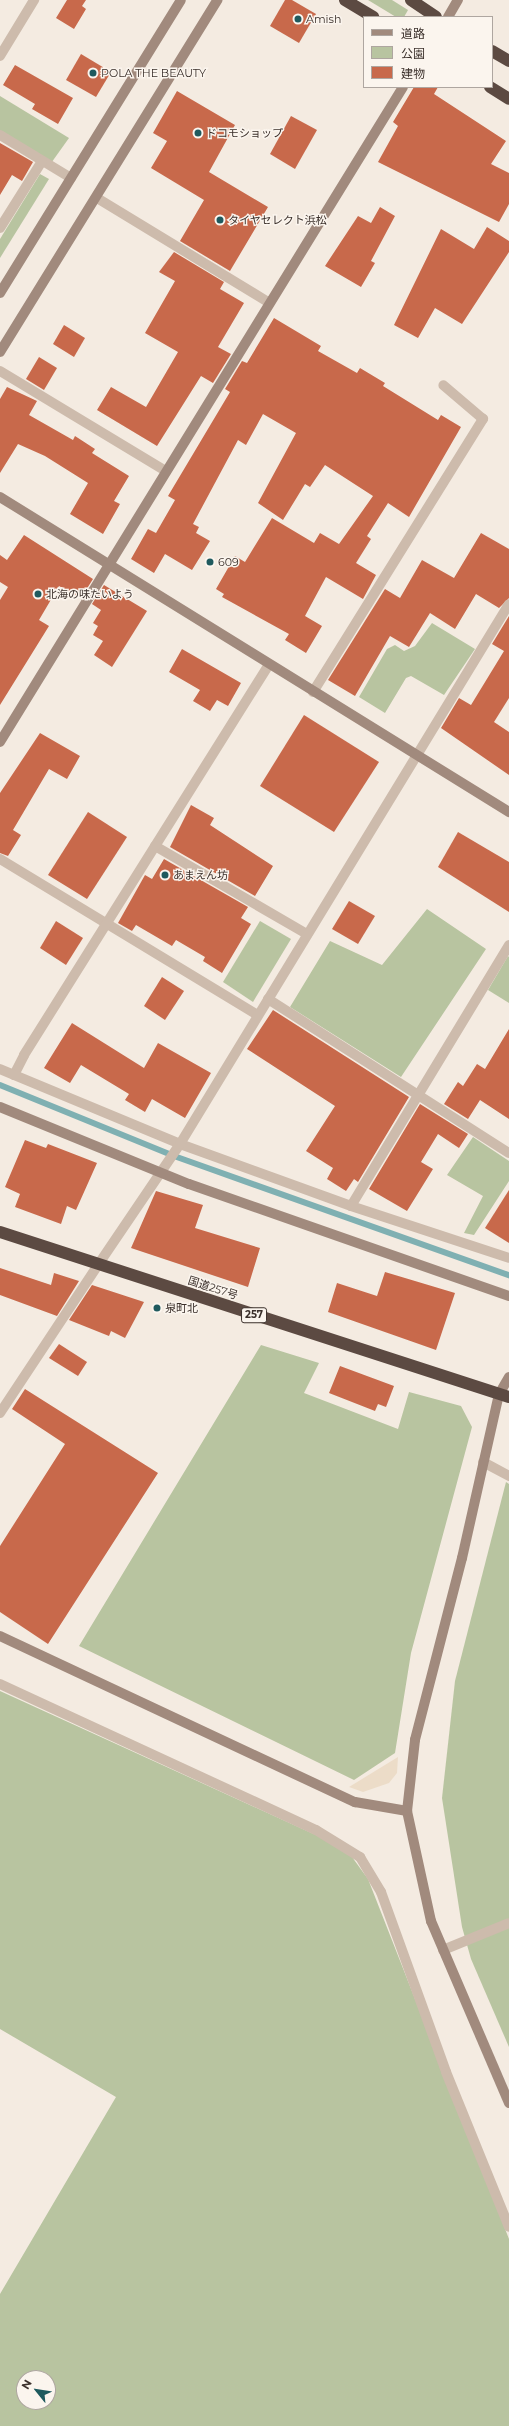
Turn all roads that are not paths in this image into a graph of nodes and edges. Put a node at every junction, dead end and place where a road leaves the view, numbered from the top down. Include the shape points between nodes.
1 (34, 0) edge
2 (181, 0) edge
3 (217, 0) edge
4 (345, 0) edge
5 (411, 0) edge
6 (458, 0) edge
7 (371, 16) edge
8 (435, 16) edge
9 (449, 16) edge
10 (493, 52) edge
11 (0, 56) edge
12 (509, 61) edge
13 (402, 88) edge
14 (492, 88) edge
15 (509, 99) edge
16 (0, 135) edge
17 (42, 161) junction
18 (71, 178) junction
19 (97, 198) junction
20 (0, 228) edge
21 (0, 293) edge
22 (270, 303) junction
23 (0, 352) edge
24 (0, 371) edge
25 (443, 385) dead end
26 (166, 471) junction
27 (0, 497) edge
28 (110, 566) junction
29 (509, 604) edge
30 (269, 664) junction
31 (313, 692) junction
32 (0, 742) edge
33 (416, 754) junction
34 (509, 812) edge
35 (155, 846) junction
36 (0, 859) edge
37 (105, 926) junction
38 (307, 934) junction
39 (509, 945) edge
40 (268, 999) junction
41 (258, 1015) junction
42 (0, 1069) edge
43 (14, 1075) junction
44 (417, 1094) junction
45 (0, 1107) edge
46 (180, 1144) junction
47 (509, 1153) edge
48 (159, 1172) junction
49 (351, 1206) junction
50 (0, 1232) edge
51 (509, 1258) edge
52 (98, 1265) junction
53 (509, 1296) edge
54 (509, 1377) edge
55 (504, 1395) edge
56 (0, 1413) edge
57 (483, 1462) junction
58 (509, 1476) edge
59 (0, 1636) edge
60 (0, 1684) edge
61 (407, 1811) junction
62 (509, 1923) edge
63 (444, 1950) junction
64 (509, 2103) edge
65 (509, 2227) edge

1 - 11 street
2 - 18 street
3 - 19 street
4 - 7 highway
5 - 8 highway
6 - 9 street
10 - 12 highway
13 - 22 street
14 - 15 highway
16 - 17 street
17 - 18 street
17 - 20 street
18 - 21 street
19 - 22 street
19 - 23 street
22 - 26 street
24 - 26 street
25 - 31 street via 483,419
26 - 28 street
27 - 28 street
28 - 30 street
28 - 32 street
29 - 33 street
30 - 31 street
30 - 35 street
31 - 33 street
33 - 34 street
33 - 38 street
35 - 37 street
35 - 38 street
36 - 37 street
37 - 41 street
37 - 43 street
38 - 40 street
39 - 44 street
40 - 41 street
40 - 44 street
41 - 46 street
42 - 43 street
43 - 46 street
44 - 47 street
44 - 49 street
45 - 48 street
46 - 48 street
46 - 49 street
48 - 52 street
48 - 53 street
49 - 51 street
50 - 52 highway, 国道257号 / 257
52 - 55 highway, 国道257号 / 257
52 - 56 street
54 - 55 street
55 - 57 street
57 - 58 street
57 - 61 street via 415,1740
59 - 61 street via 355,1802
60 - 65 street via 316,1830 360,1857 381,1892 446,2072
61 - 63 street via 431,1921
62 - 63 street
63 - 64 street

